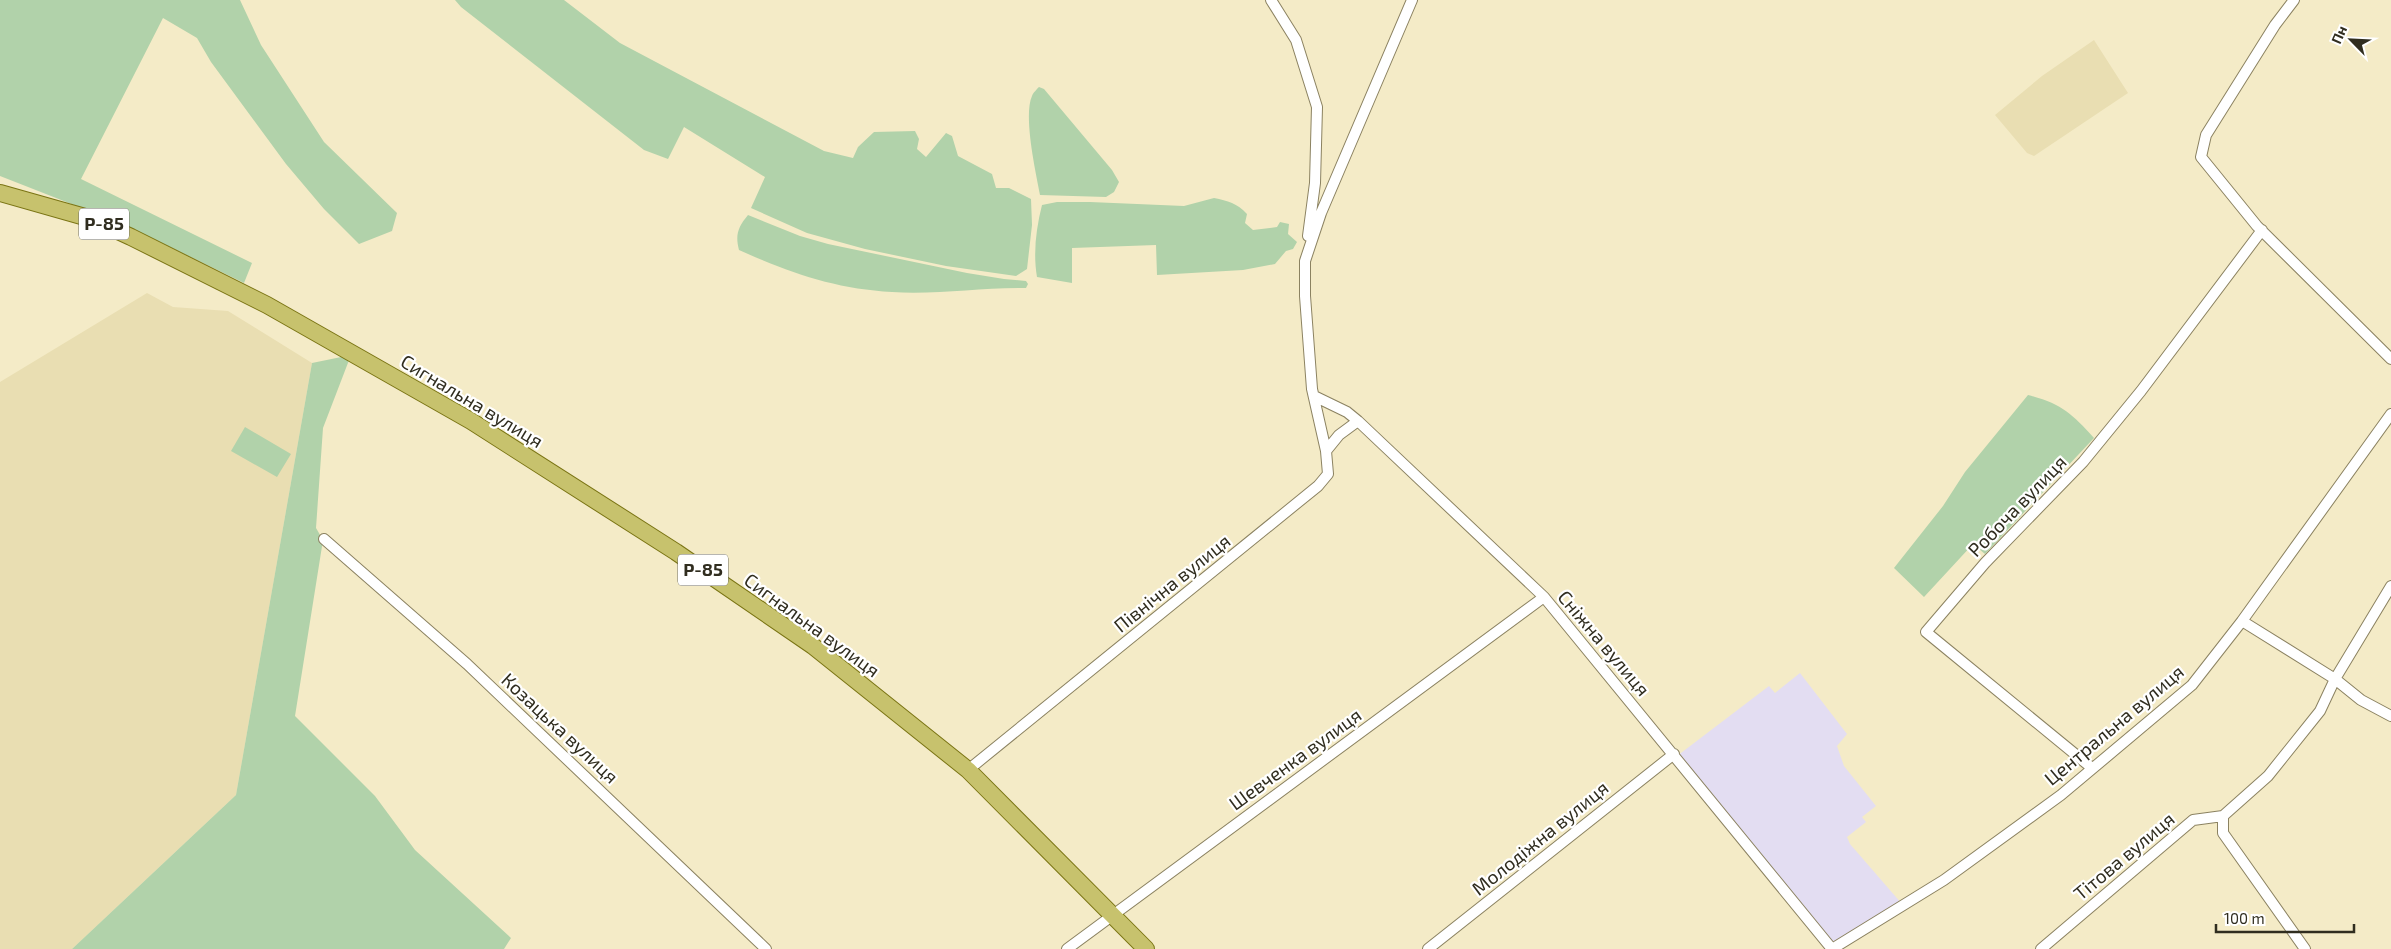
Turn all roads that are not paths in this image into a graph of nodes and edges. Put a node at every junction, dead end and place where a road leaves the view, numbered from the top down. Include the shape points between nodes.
1 (1271, 0) edge
2 (1412, 0) edge
3 (2294, 0) edge
4 (0, 193) edge
5 (2262, 230) junction
6 (1305, 261) junction
7 (2391, 359) edge
8 (1313, 392) junction
9 (2391, 414) edge
10 (1358, 421) junction
11 (1326, 451) junction
12 (324, 539) dead end
13 (2391, 586) edge
14 (1544, 598) junction
15 (2242, 620) junction
16 (2335, 679) junction
17 (2391, 716) edge
18 (1674, 754) junction
19 (2092, 768) junction
20 (968, 770) junction
21 (2223, 816) junction
22 (1113, 915) junction
23 (766, 949) edge
24 (1068, 949) edge
25 (1146, 949) edge
26 (1428, 949) edge
27 (1832, 949) edge
28 (2040, 949) edge
29 (2305, 949) edge

1 - 6 street via 1296,40 1316,107 1315,183
2 - 6 street
3 - 5 street via 2206,135 2201,158
4 - 20 main road, Сигнальна вулиця / Р-85 via 92,219 267,305 471,421 676,552 812,646
5 - 7 street
5 - 19 street, Робоча вулиця via 2083,462 1986,563 1926,632
6 - 8 street, Північна вулиця
8 - 10 street, Сніжна вулиця
8 - 11 street, Північна вулиця
9 - 15 street, Центральна вулиця
10 - 11 street
10 - 14 street, Сніжна вулиця
11 - 20 street, Північна вулиця via 1328,474 1318,486
12 - 23 street, Козацька вулиця via 466,664
13 - 16 street
14 - 18 street, Сніжна вулиця
14 - 22 street, Шевченка вулиця
15 - 16 street
15 - 19 street, Центральна вулиця via 2192,684
16 - 17 street via 2361,700
16 - 21 street via 2320,711 2268,776
18 - 26 street, Молодіжна вулиця
18 - 27 street, Сніжна вулиця
19 - 27 street, Центральна вулиця via 1944,880
20 - 22 main road, Сигнальна вулиця / Р-85
21 - 28 street, Тітова вулиця via 2193,820
21 - 29 street via 2223,833
22 - 24 street, Шевченка вулиця
22 - 25 main road, Сигнальна вулиця / Р-85

